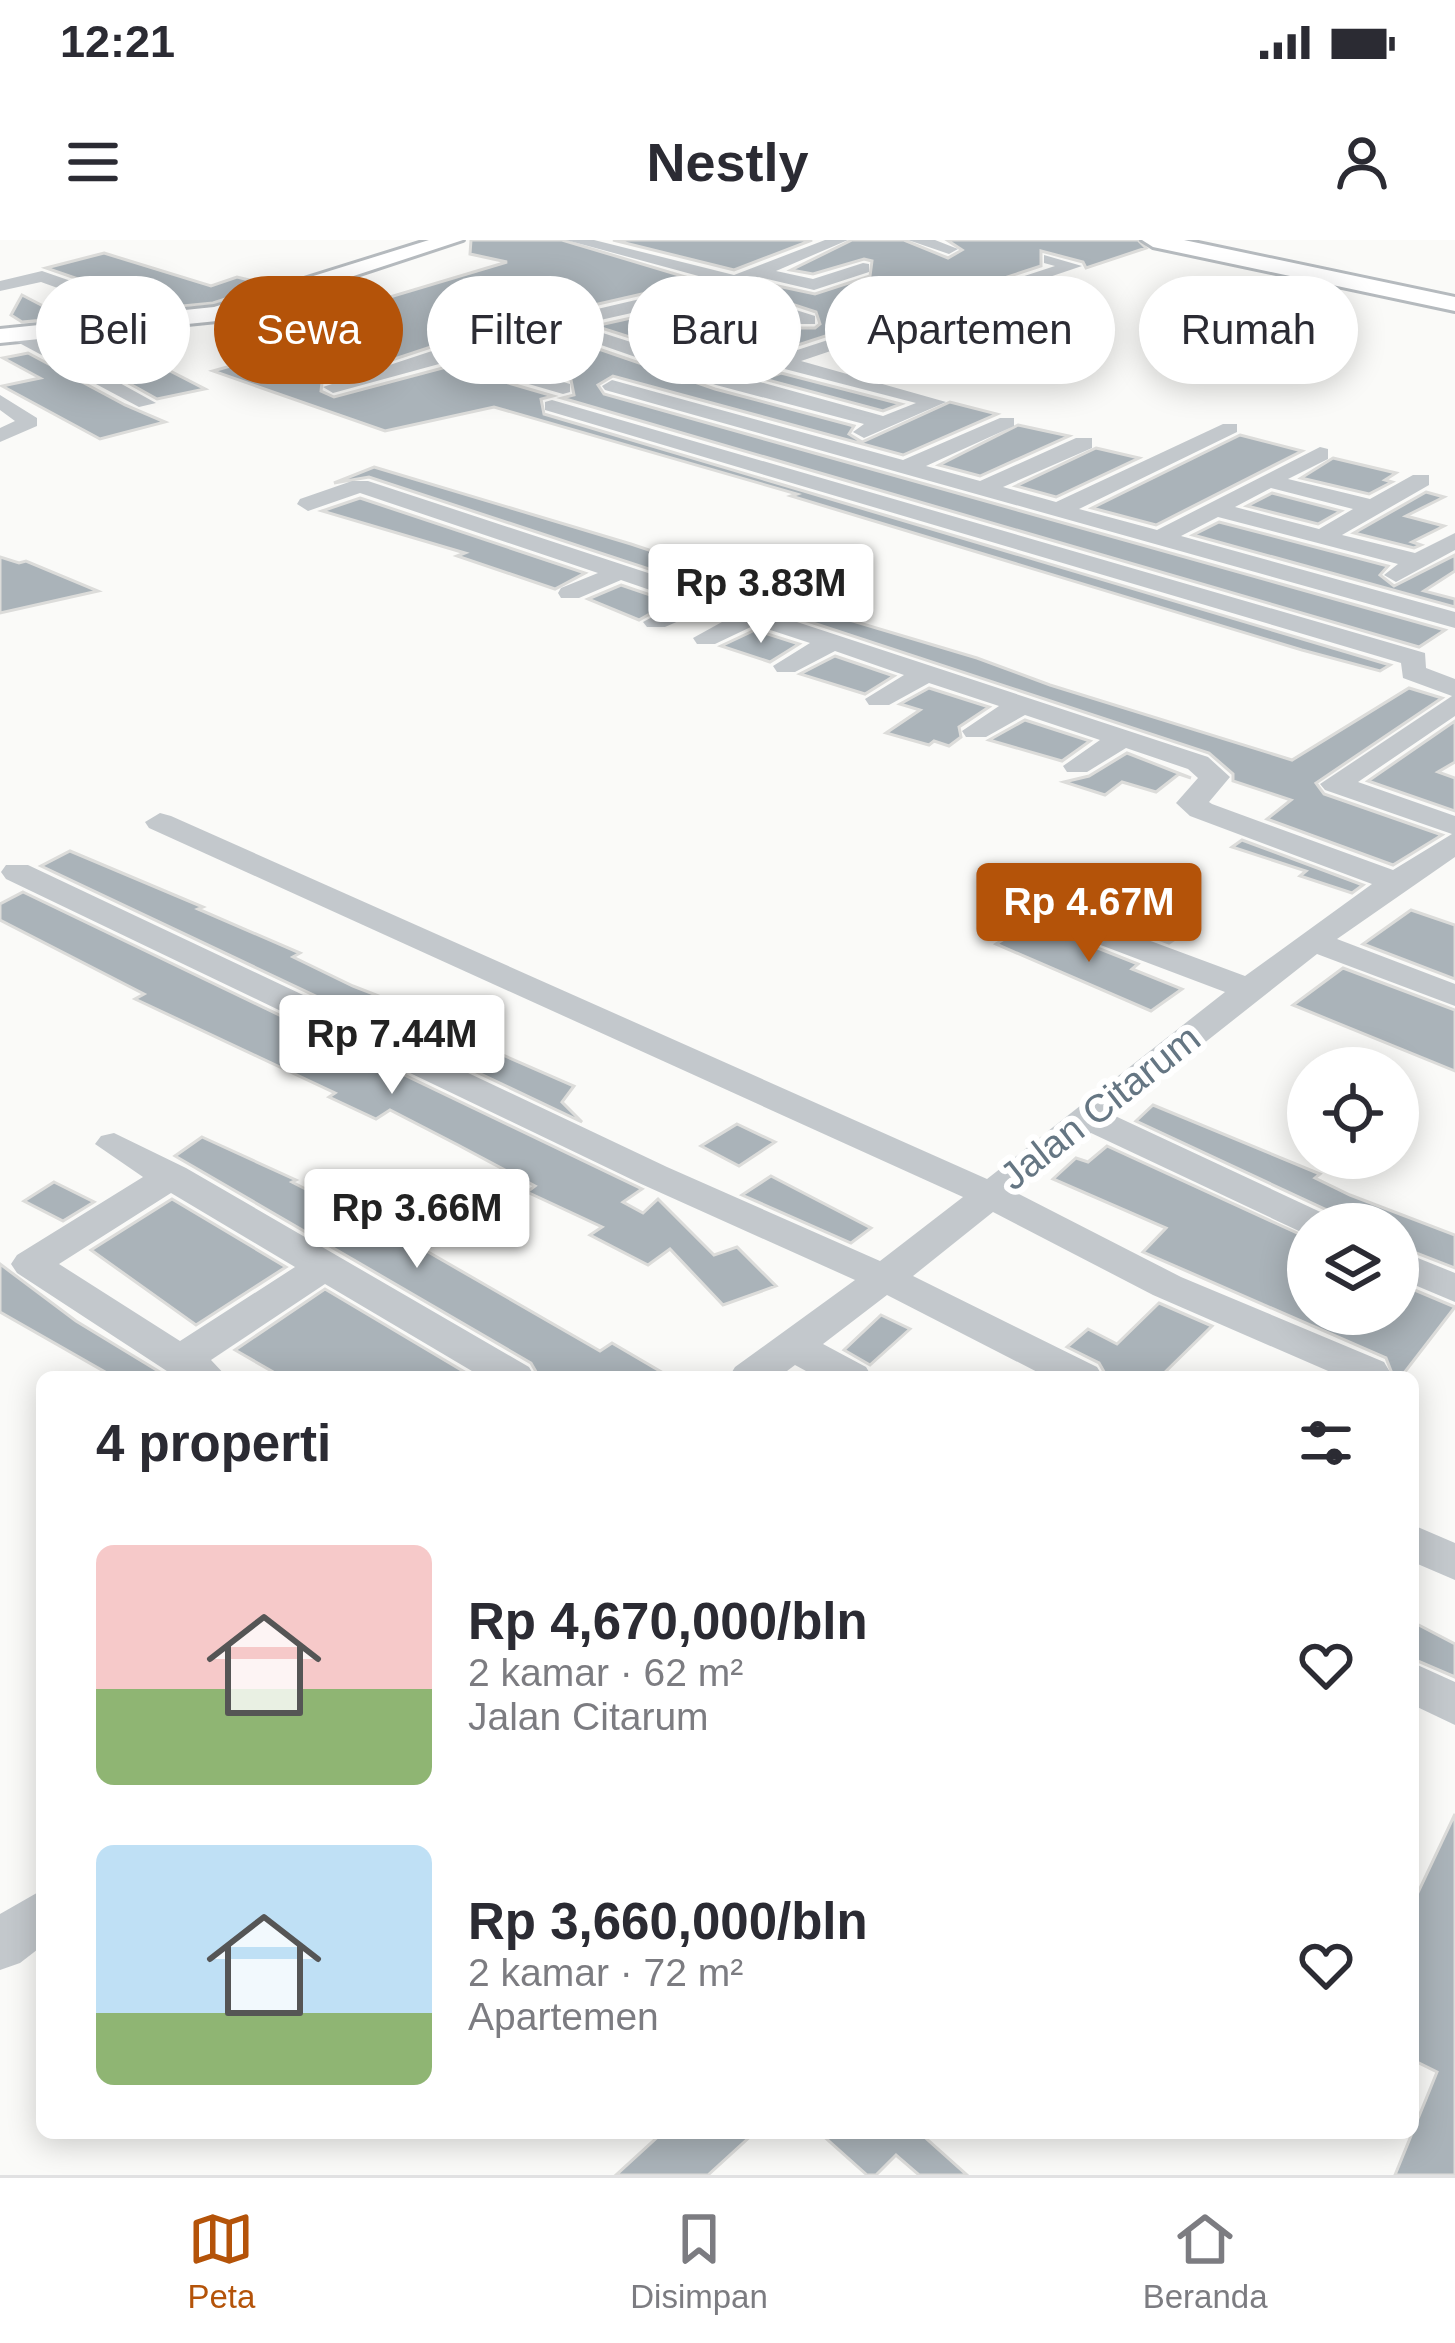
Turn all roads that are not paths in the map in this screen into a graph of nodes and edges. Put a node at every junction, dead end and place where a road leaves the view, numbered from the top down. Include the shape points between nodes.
1 (452, 240) edge
2 (574, 240) edge
3 (916, 240) edge
4 (1153, 240) edge
5 (825, 241) edge
6 (949, 249) dead end
7 (1054, 251) dead end
8 (4, 264) dead end
9 (862, 268) dead end
10 (760, 272) junction
11 (42, 276) edge
12 (719, 276) edge
13 (751, 276) edge
14 (36, 277) edge
15 (0, 286) edge
16 (1455, 304) edge
17 (190, 316) edge
18 (801, 318) edge
19 (808, 320) dead end
20 (8, 335) edge
21 (801, 355) edge
22 (427, 358) edge
23 (801, 368) edge
24 (524, 384) edge
25 (713, 384) edge
26 (740, 384) edge
27 (612, 386) dead end
28 (333, 387) dead end
29 (0, 401) edge
30 (664, 401) junction
31 (146, 403) dead end
32 (1006, 422) dead end
33 (887, 424) junction
34 (1230, 428) dead end
35 (0, 436) edge
36 (1084, 443) dead end
37 (1198, 444) junction
38 (825, 446) junction
39 (1320, 454) dead end
40 (906, 467) junction
41 (1294, 468) junction
42 (1421, 479) dead end
43 (1268, 481) junction
44 (983, 488) junction
45 (308, 504) dead end
46 (416, 505) junction
47 (1373, 507) junction
48 (1215, 509) junction
49 (1058, 510) junction
50 (382, 517) dead end
51 (476, 524) junction
52 (1321, 537) junction
53 (442, 538) dead end
54 (1160, 538) junction
55 (1455, 540) edge
56 (548, 548) junction
57 (1416, 561) junction
58 (514, 562) dead end
59 (620, 572) junction
60 (570, 593) dead end
61 (1366, 594) junction
62 (705, 600) junction
63 (753, 616) junction
64 (656, 622) dead end
65 (1455, 624) edge
66 (706, 638) dead end
67 (833, 642) junction
68 (1416, 659) junction
69 (786, 666) dead end
70 (1455, 670) edge
71 (927, 673) junction
72 (1455, 689) edge
73 (879, 699) dead end
74 (1455, 704) edge
75 (1022, 705) junction
76 (976, 731) dead end
77 (1123, 738) junction
78 (1077, 766) dead end
79 (160, 822) dead end
80 (1455, 826) edge
81 (1455, 843) edge
82 (17, 872) dead end
83 (1394, 881) junction
84 (1048, 914) dead end
85 (1313, 940) junction
86 (1248, 989) junction
87 (1455, 996) edge
88 (1089, 1118) junction
89 (114, 1144) dead end
90 (172, 1176) junction
91 (978, 1204) junction
92 (1287, 1210) edge
93 (15, 1254) edge
94 (326, 1265) junction
95 (1419, 1273) edge
96 (883, 1277) junction
97 (1455, 1289) edge
98 (793, 1346) junction
99 (194, 1369) edge
100 (504, 1371) edge
101 (758, 1371) edge
102 (840, 1371) edge
103 (1070, 1371) edge
104 (1368, 1371) edge
105 (1419, 1545) edge
106 (1455, 1563) edge
107 (1419, 1685) edge
108 (1455, 1705) edge
109 (36, 1919) edge
110 (0, 1946) edge

1 - 17 main road via 246,307
2 - 12 street
3 - 6 street
4 - 16 main road
5 - 10 street
7 - 21 street via 1073,266
8 - 11 street
9 - 10 street via 814,285
10 - 13 street
14 - 15 street
18 - 19 street
20 - 31 street
22 - 28 street
23 - 33 street via 936,403
24 - 68 street
25 - 30 street
26 - 33 street
27 - 30 street
29 - 35 street via 30,422
30 - 38 street
32 - 40 street
33 - 38 street
34 - 37 street
36 - 44 street
37 - 41 street
37 - 49 street
38 - 40 street
39 - 41 street
40 - 44 street
41 - 43 street
42 - 47 street
43 - 47 street
43 - 48 street
44 - 49 street
45 - 46 street via 360,486
46 - 50 street
46 - 51 street
47 - 52 street
48 - 52 street
48 - 54 street
49 - 54 street
51 - 53 street
51 - 56 street
52 - 57 street
54 - 61 street
55 - 57 street
56 - 58 street
56 - 59 street
57 - 61 street
59 - 60 street
59 - 62 street
61 - 65 street
62 - 63 street
62 - 64 street
63 - 66 street
63 - 67 street
65 - 68 street
67 - 69 street
67 - 71 street
68 - 70 street
68 - 72 street via 1412,672
71 - 73 street
71 - 75 street
74 - 80 street via 1335,784
75 - 76 street
75 - 77 street
77 - 78 street
77 - 83 street via 1211,772 1215,777 1191,803 1201,810
79 - 91 street
81 - 83 street, Jalan Citarum
82 - 96 street
83 - 85 street, Jalan Citarum
84 - 86 street
85 - 86 street, Jalan Citarum
85 - 87 street
86 - 88 street, Jalan Citarum
88 - 91 street, Jalan Citarum
88 - 92 street
89 - 90 street
90 - 93 street
90 - 94 street
91 - 96 street, Jalan Citarum
91 - 104 street
93 - 99 street
94 - 99 street
94 - 100 street
95 - 97 street
96 - 98 street, Jalan Citarum
96 - 103 street
98 - 101 street, Jalan Citarum
98 - 102 street
105 - 106 street
107 - 108 street
109 - 110 street

